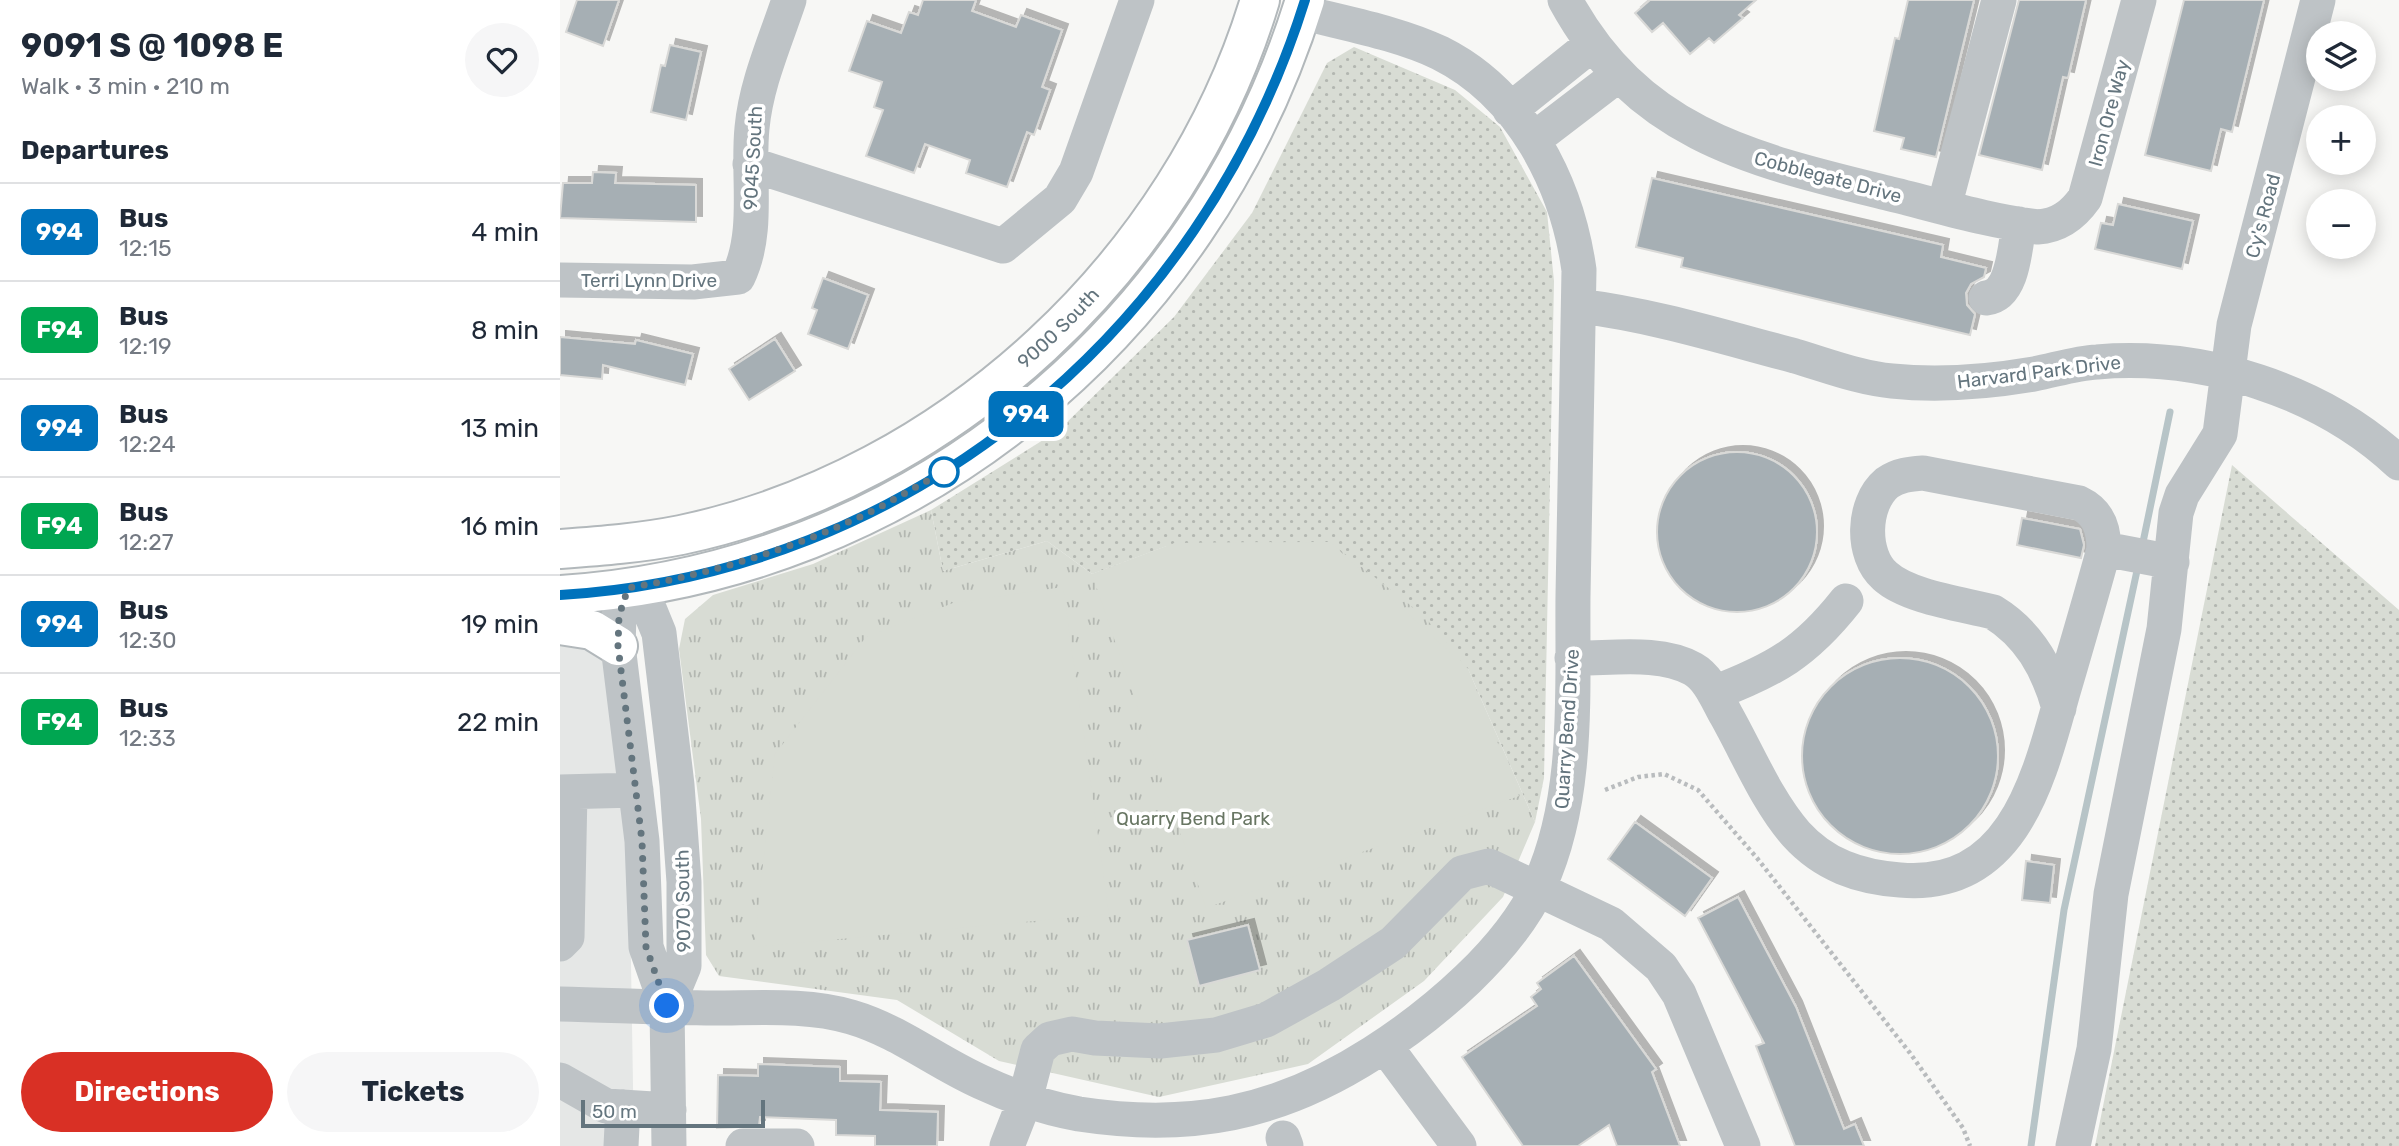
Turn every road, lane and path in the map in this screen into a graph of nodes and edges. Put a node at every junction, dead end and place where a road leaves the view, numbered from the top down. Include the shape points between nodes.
1 (789, 0) edge
2 (1137, 0) edge
3 (1260, 0) edge
4 (1565, 0) edge
5 (1999, 0) edge
6 (2139, 0) edge
7 (2318, 0) edge
8 (1303, 6) edge
9 (1591, 45) junction
10 (1618, 75) junction
11 (1510, 110) junction
12 (1533, 140) junction
13 (750, 164) junction
14 (1944, 207) junction
15 (2065, 219) joint
16 (2019, 225) junction
17 (738, 277) joint
18 (560, 280) edge
19 (1986, 298) dead end
20 (1579, 306) junction
21 (2228, 373) junction
22 (889, 456) junction
23 (2399, 463) edge
24 (560, 550) edge
25 (2139, 556) junction
26 (560, 574) edge
27 (628, 588) junction
28 (560, 595) edge
29 (1848, 603) dead end
30 (560, 625) edge
31 (618, 646) junction
32 (1572, 659) junction
33 (1714, 693) junction
34 (2059, 708) junction
35 (636, 790) junction
36 (1605, 790) dead end
37 (565, 792) edge
38 (1538, 888) junction
39 (560, 944) edge
40 (560, 1004) edge
41 (667, 1006) junction
42 (1385, 1046) junction
43 (560, 1080) edge
44 (1025, 1100) junction
45 (623, 1107) junction
46 (669, 1110) junction
47 (621, 1146) edge
48 (669, 1146) edge
49 (743, 1146) edge
50 (797, 1146) edge
51 (1007, 1146) edge
52 (1459, 1146) edge
53 (1743, 1146) edge
54 (1970, 1146) edge
55 (2073, 1146) edge

1 - 13 street, 9045 South via 757,94
2 - 13 street via 1076,172 1060,199 1003,246
3 - 22 main road, 9000 South via 1202,142 1122,259 1064,323 1000,381
4 - 9 street, Cobblegate Drive
5 - 14 street
6 - 15 street, Iron Ore Way via 2090,186 2077,210
7 - 21 street, Cy's Road via 2234,325
8 - 11 street, Quarry Bend Drive via 1440,53 1489,87
8 - 27 main road via 1263,112 1198,229 1132,314 1055,390 973,453 866,514 734,565
9 - 10 street, Cobblegate Drive
9 - 11 street
10 - 12 street
10 - 14 street, Cobblegate Drive via 1671,116 1744,155
11 - 12 street, Quarry Bend Drive
12 - 20 street, Quarry Bend Drive via 1565,202 1574,234
13 - 17 street, 9045 South via 749,242
14 - 16 street, Cobblegate Drive
15 - 16 street, Cobblegate Drive via 2048,226
16 - 19 street via 2004,287 1996,296
17 - 18 street, Terri Lynn Drive via 693,282
20 - 21 street, Harvard Park Drive via 1638,313 1889,381 1989,381 2094,362 2137,360
20 - 32 street, Quarry Bend Drive
21 - 23 street, Harvard Park Drive via 2291,394 2339,417
21 - 25 street, Cy's Road via 2220,434 2182,495 2176,513
22 - 24 main road, 9000 South via 806,495 724,524 635,543
22 - 27 main road via 856,487 811,517 753,541 671,563
25 - 34 street
25 - 34 street via 2079,503 1923,473 1908,474 1881,490 1871,514 1868,547 1883,575 1910,590 2002,617 2039,656
25 - 55 street via 2164,629 2111,894 2094,1049
26 - 27 main road via 590,575
27 - 28 main road
27 - 31 street, 9070 South via 619,616
27 - 41 street, 9070 South via 650,611 659,633 678,797 684,966
29 - 33 street via 1784,662
30 - 31 main road via 593,629
31 - 35 street, 9070 South
32 - 33 street via 1676,662 1694,669
32 - 38 street, Quarry Bend Drive via 1565,795 1556,841
33 - 34 street via 1786,819 1808,846 1842,869 1908,881 1953,874 1975,863 2005,835 2031,798
35 - 37 street
35 - 41 street, 9070 South via 646,947
36 - 54 path via 1639,777 1664,774 1698,790 1910,1054 1963,1128
37 - 39 street via 567,937
38 - 42 street, Quarry Bend Drive via 1498,948 1445,1000
38 - 44 street via 1489,866 1462,873 1393,943 1266,1020 1216,1035 1160,1041 1072,1034 1050,1039 1038,1050
38 - 53 street via 1611,924 1661,967 1679,994
40 - 41 street, Quarry Bend Drive
41 - 44 street, Quarry Bend Drive via 803,1009 847,1015 893,1031 979,1082
41 - 46 street
42 - 44 street, Quarry Bend Drive via 1335,1077 1280,1101 1225,1117 1122,1120
42 - 52 street
43 - 45 street via 606,1106
44 - 51 street
45 - 46 street
45 - 47 street
46 - 48 street
49 - 50 street

